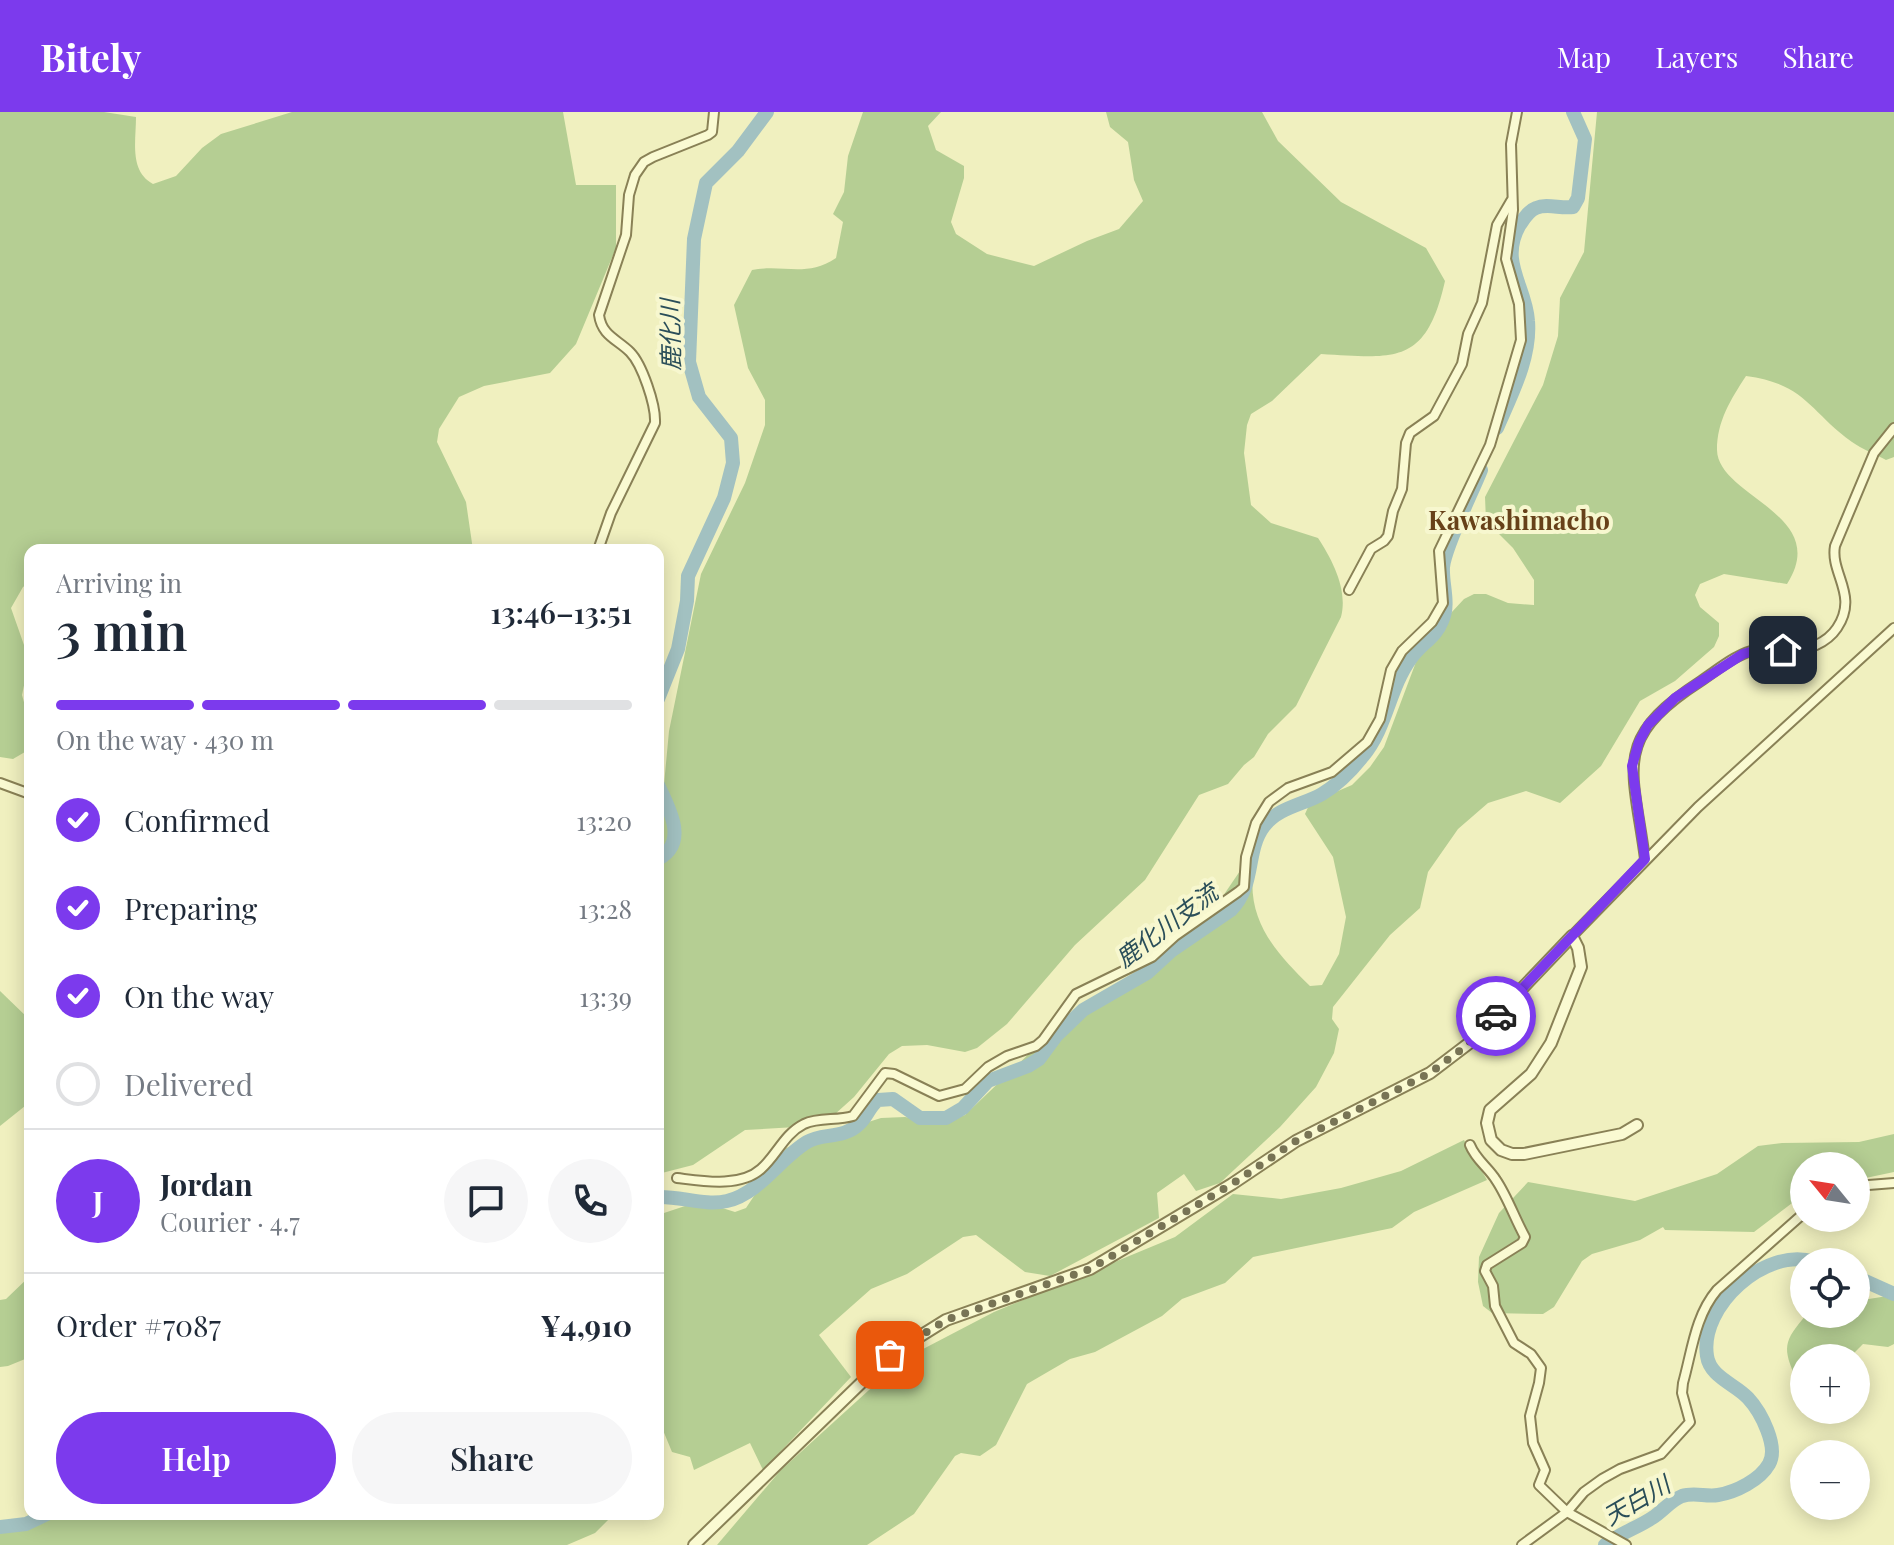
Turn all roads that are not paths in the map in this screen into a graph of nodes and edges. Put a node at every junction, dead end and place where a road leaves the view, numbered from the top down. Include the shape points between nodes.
1 (714, 112) edge
2 (1517, 112) edge
3 (1513, 198) junction
4 (1894, 428) edge
5 (600, 544) edge
6 (1349, 590) dead end
7 (1894, 628) edge
8 (0, 783) edge
9 (24, 792) edge
10 (1645, 859) junction
11 (1572, 936) junction
12 (1637, 1125) dead end
13 (1470, 1145) dead end
14 (677, 1178) dead end
15 (1894, 1183) edge
16 (1870, 1185) edge
17 (1790, 1226) edge
18 (1567, 1512) junction
19 (1623, 1544) edge
20 (694, 1545) edge
21 (1522, 1545) edge

1 - 5 street via 708,135 644,162 629,195 626,235 599,315 606,334 639,364 655,423
2 - 3 street via 1511,144
3 - 6 street via 1497,225 1482,303 1462,364 1434,416 1410,433 1388,536 1371,549
3 - 14 street via 1506,259 1521,340 1490,445 1439,551 1443,603 1391,670 1380,719 1367,742 1332,772 1288,788 1269,802 1246,857 1244,887 1152,957 1076,994 1036,1046 988,1067 965,1089 939,1096 885,1073 860,1111 805,1124 750,1176 720,1182
4 - 10 street via 1874,453 1835,546 1845,601 1835,632 1802,649 1764,648 1743,654 1675,698 1648,725 1632,766
7 - 10 street
8 - 9 street
10 - 11 street
11 - 12 street via 1581,967 1551,1043 1531,1074 1490,1110 1487,1129 1501,1150 1518,1155 1622,1134
11 - 20 street via 1472,1041 1430,1073 1296,1141 1090,1269 946,1320 904,1345
13 - 18 street via 1498,1183 1525,1237 1485,1271 1514,1343 1541,1368 1530,1416 1533,1443 1545,1470 1539,1485
15 - 16 street
17 - 18 street via 1708,1301 1683,1383 1690,1422 1661,1454 1602,1479
18 - 19 street
18 - 21 street

